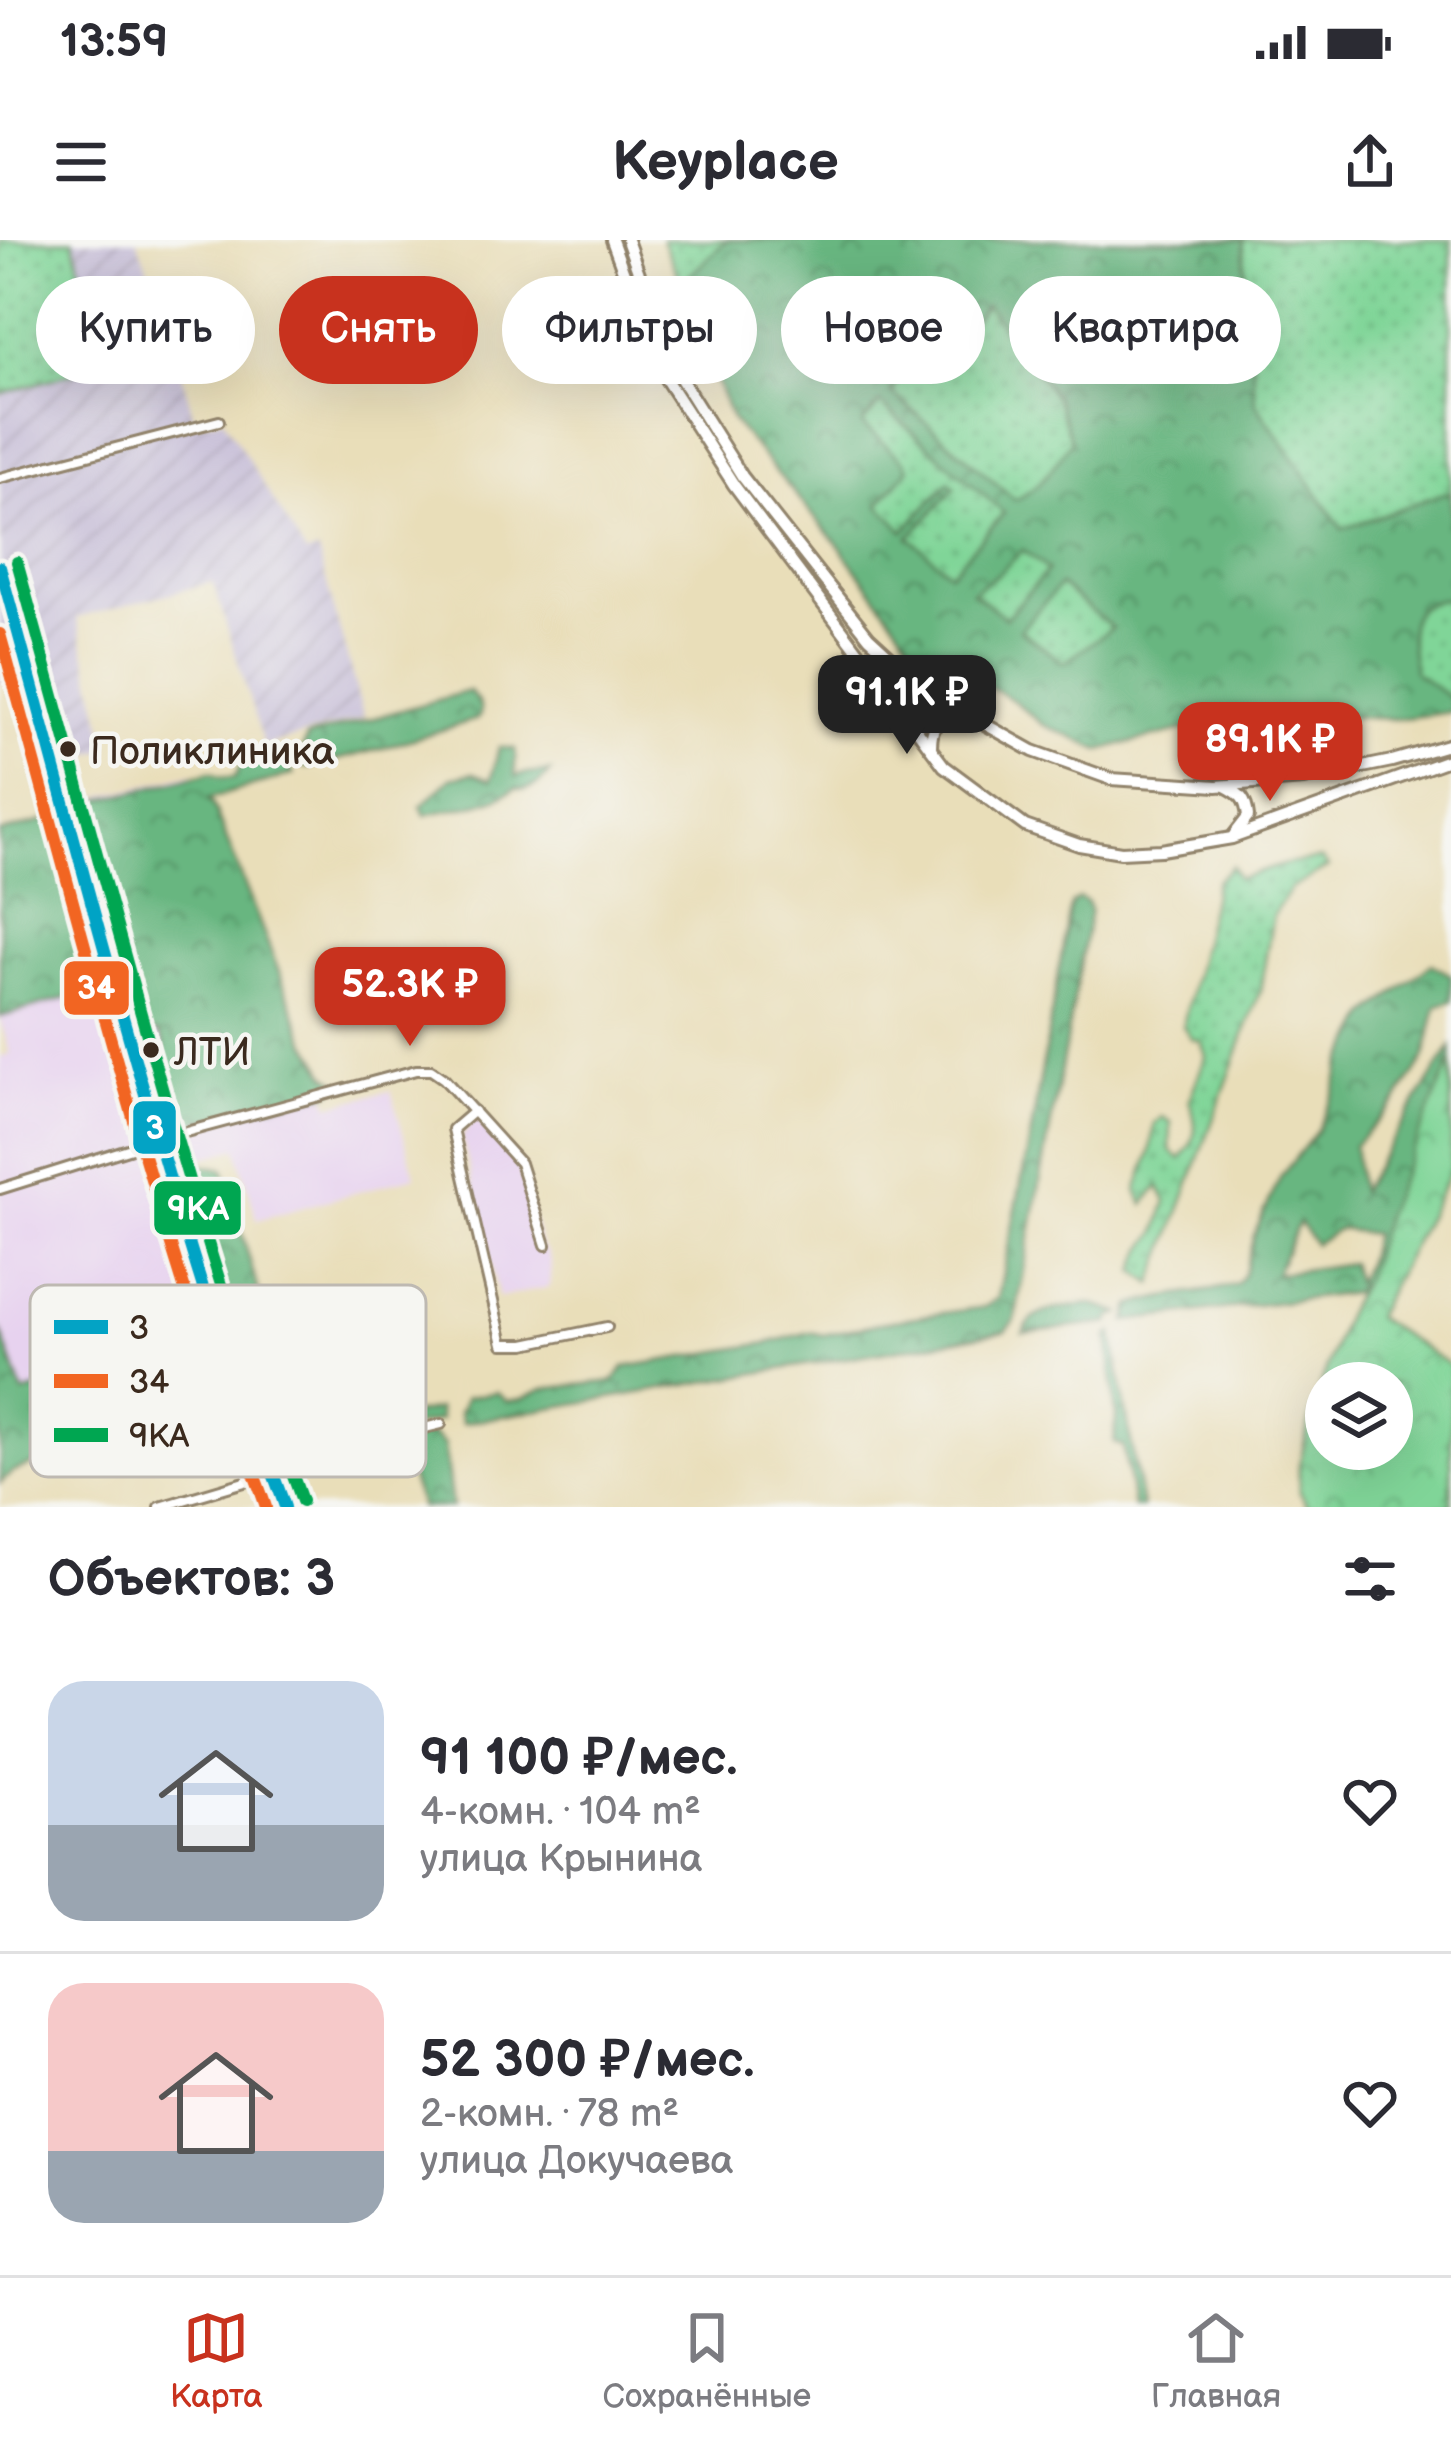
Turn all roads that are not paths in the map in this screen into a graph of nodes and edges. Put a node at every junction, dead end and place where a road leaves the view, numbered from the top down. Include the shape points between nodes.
1 (612, 240) edge
2 (627, 240) edge
3 (219, 422) dead end
4 (0, 478) edge
5 (0, 568) edge
6 (971, 715) junction
7 (1451, 743) edge
8 (931, 750) junction
9 (1451, 759) edge
10 (1224, 786) junction
11 (1232, 838) junction
12 (475, 1111) junction
13 (160, 1139) junction
14 (0, 1189) edge
15 (546, 1245) dead end
16 (203, 1285) edge
17 (607, 1327) dead end
18 (441, 1424) dead end
19 (426, 1428) edge
20 (261, 1477) edge
21 (276, 1477) edge
22 (160, 1507) edge
23 (285, 1507) edge

1 - 8 main road via 658,368 734,485
2 - 6 main road via 670,363 742,476 869,637
3 - 4 street
5 - 13 main road
6 - 8 main road via 937,722
6 - 10 main road via 1033,751 1112,779
7 - 10 main road via 1304,778
8 - 11 main road via 1025,826 1079,845 1121,852
9 - 11 main road
10 - 11 main road via 1246,802 1248,817
12 - 13 street via 444,1079 416,1070
12 - 15 street via 520,1163
12 - 17 street via 453,1129 503,1344
13 - 14 street
13 - 16 main road
18 - 19 street
20 - 22 street
21 - 23 main road

